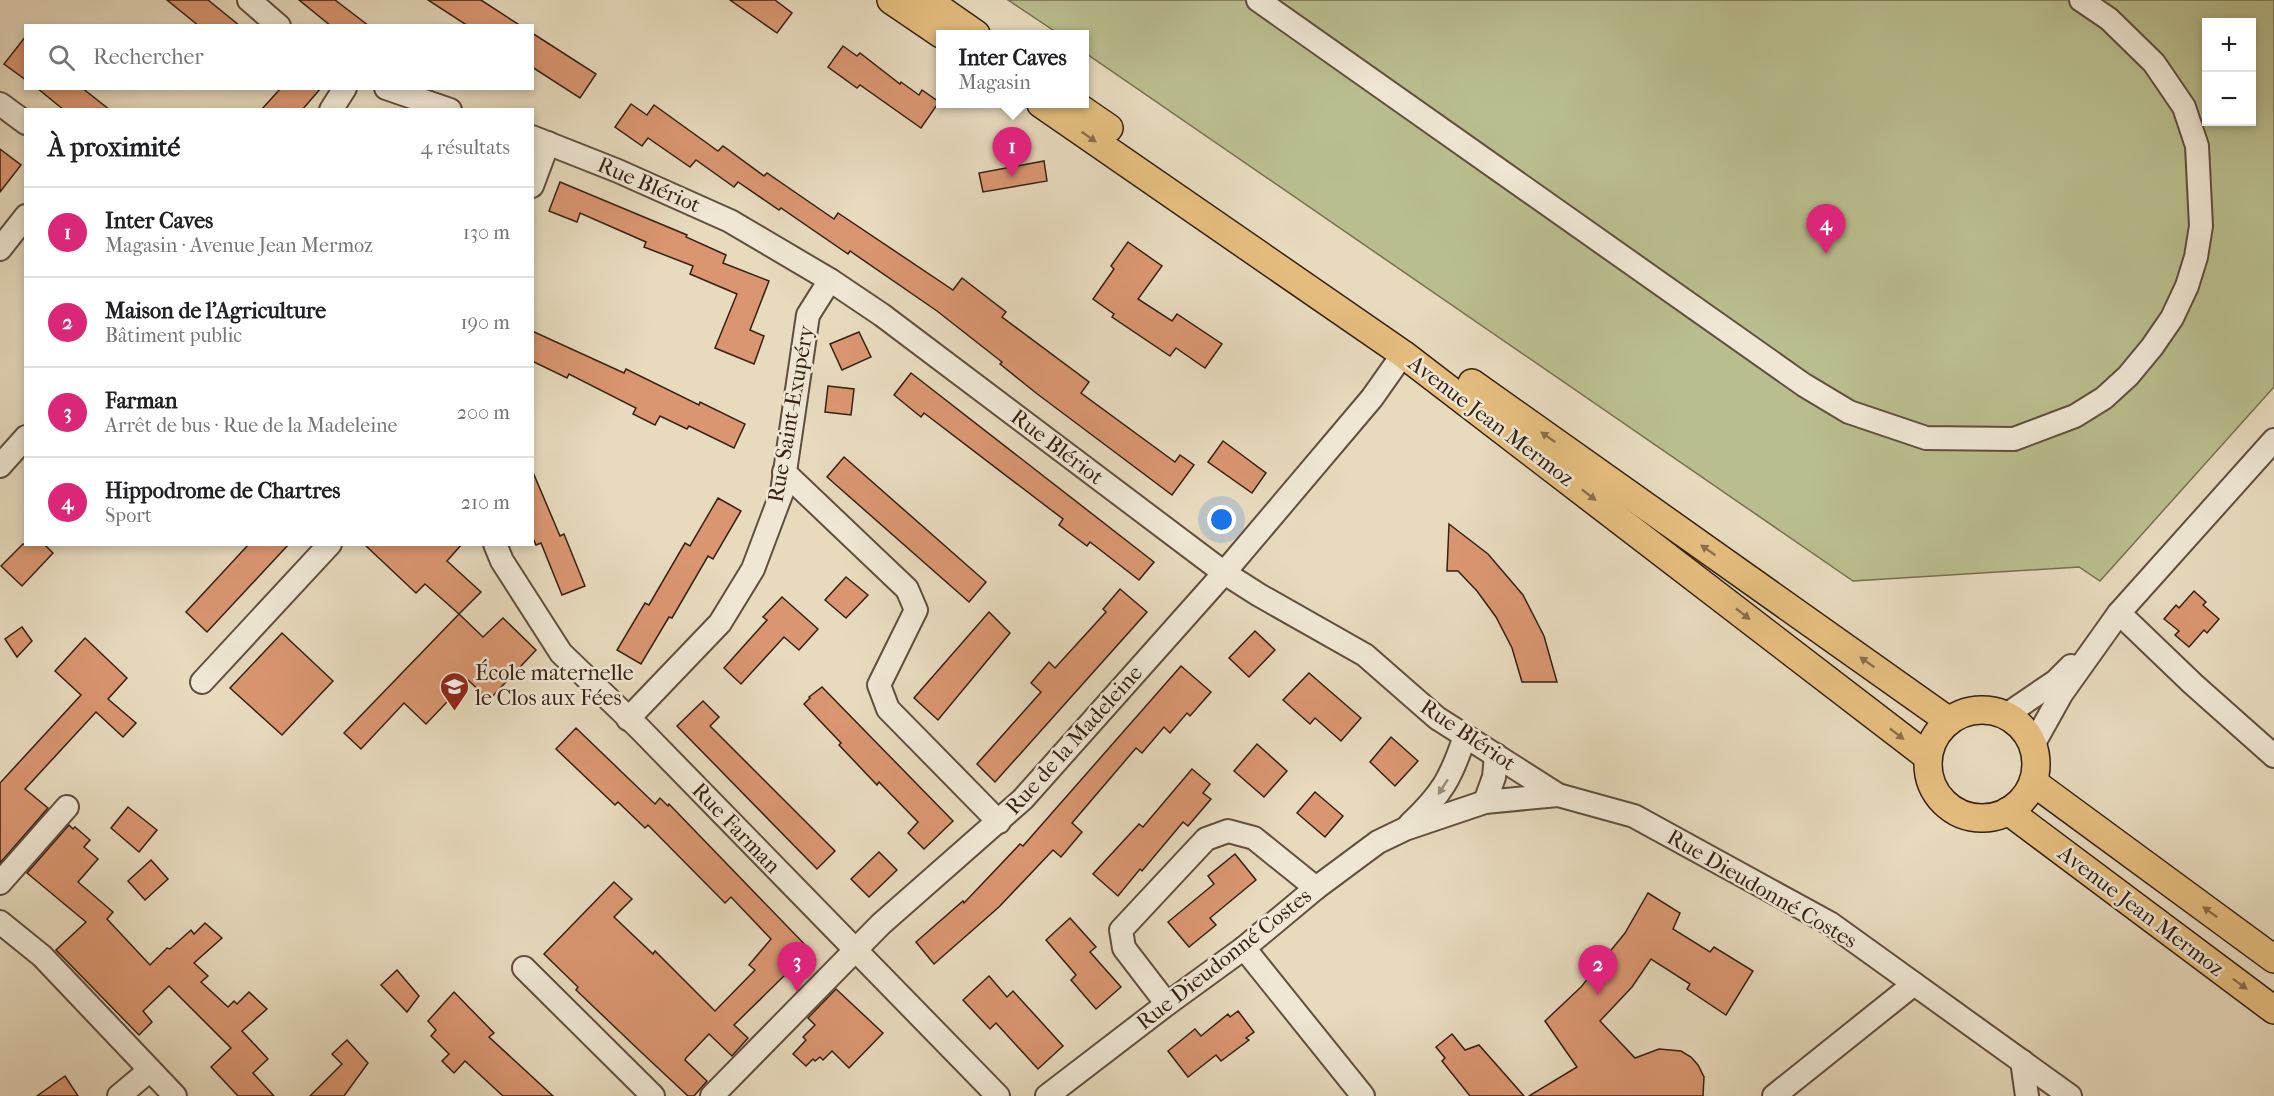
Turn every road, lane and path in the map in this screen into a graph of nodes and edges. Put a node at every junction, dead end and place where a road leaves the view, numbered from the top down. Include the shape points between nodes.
1 (249, 0) edge
2 (891, 0) edge
3 (927, 0) edge
4 (1258, 0) edge
5 (2081, 0) edge
6 (277, 24) edge
7 (970, 30) edge
8 (936, 31) edge
9 (344, 90) edge
10 (392, 90) edge
11 (0, 104) edge
12 (331, 108) edge
13 (444, 108) edge
14 (1047, 108) edge
15 (1080, 108) edge
16 (24, 122) edge
17 (540, 140) edge
18 (534, 174) edge
19 (24, 219) edge
20 (0, 249) edge
21 (830, 280) junction
22 (1403, 354) junction
23 (24, 439) edge
24 (2274, 440) edge
25 (0, 466) edge
26 (784, 472) junction
27 (328, 546) edge
28 (496, 546) edge
29 (1223, 572) junction
30 (2119, 614) junction
31 (2100, 638) junction
32 (202, 682) dead end
33 (2006, 715) junction
34 (628, 719) junction
35 (1949, 720) junction
36 (1465, 736) junction
37 (2033, 745) junction
38 (1496, 755) junction
39 (2274, 756) edge
40 (1928, 757) junction
41 (2033, 782) junction
42 (1558, 795) junction
43 (1485, 802) junction
44 (67, 807) dead end
45 (2008, 812) junction
46 (999, 822) junction
47 (1405, 829) junction
48 (0, 883) edge
49 (1316, 888) junction
50 (0, 922) edge
51 (1244, 948) junction
52 (854, 951) junction
53 (2274, 959) edge
54 (524, 968) dead end
55 (1914, 984) junction
56 (1167, 1004) junction
57 (2274, 1010) edge
58 (2022, 1061) junction
59 (150, 1070) junction
60 (119, 1096) edge
61 (175, 1096) edge
62 (654, 1096) edge
63 (712, 1096) edge
64 (998, 1096) edge
65 (1047, 1096) edge
66 (1363, 1096) edge
67 (1774, 1096) edge
68 (2027, 1096) edge
69 (2070, 1096) edge

1 - 6 street
2 - 8 main road
3 - 7 main road
4 - 5 street via 1804,385 1849,412 1887,426 1926,438 1979,440 2014,439 2075,416 2104,398 2128,376 2172,318 2196,257 2201,190 2197,146 2184,107 2154,63 2109,19
9 - 12 street
10 - 13 street
11 - 16 street
14 -> 22 main road, Avenue Jean Mermoz
35 -> 15 main road, Avenue Jean Mermoz
17 - 18 street
17 - 21 street, Rue Blériot via 730,221
19 - 20 street
21 - 26 street, Rue Saint-Exupéry via 808,315
21 - 29 street, Rue Blériot
22 - 29 street, Rue de la Madeleine via 1372,398
22 -> 40 main road, Avenue Jean Mermoz
23 - 25 street
24 - 30 street
26 - 34 street, Rue Saint-Exupéry via 782,492 753,569 720,623
26 - 46 street via 907,589 916,610 879,685 888,709
27 - 32 street
28 - 34 street, Rue Farman via 561,653
29 - 36 street, Rue Blériot via 1365,655 1437,718
29 - 46 street, Rue de la Madeleine
30 - 31 street
30 - 39 street
31 - 33 street via 2056,681
31 - 37 street via 2062,693
33 - 35 main road via 1977,710
33 - 37 main road
34 - 52 street, Rue Farman
35 - 40 main road via 1935,737
36 - 38 street, Rue Blériot
36 -> 47 street, Rue Dieudonné Costes via 1453,771 1433,802
37 - 41 main road
38 - 42 street, Rue Blériot
38 - 43 street via 1494,777
40 - 45 main road via 1928,774 1934,790 1959,813 1983,818
41 - 45 main road via 2023,799
53 -> 41 main road, Avenue Jean Mermoz
42 - 43 street, Rue Dieudonné Costes
42 - 55 street, Rue Dieudonné Costes via 1634,816 1831,924
43 - 47 street, Rue Dieudonné Costes
44 - 48 street
45 -> 57 main road, Avenue Jean Mermoz
46 - 52 street, Rue de la Madeleine
47 - 49 street, Rue Dieudonné Costes via 1378,842
49 - 51 street, Rue Dieudonné Costes
49 - 56 street via 1254,838 1228,831 1206,839 1121,930 1124,948
50 - 59 street via 42,956
51 - 56 street, Rue Dieudonné Costes
51 - 66 street
52 - 63 street, Rue de la Madeleine
52 - 64 street, Rue Farman
54 - 62 street
55 - 58 street, Rue Dieudonné Costes
55 - 67 street
56 - 65 street, Rue Dieudonné Costes
58 - 68 street
58 - 69 street, Rue Dieudonné Costes
59 - 60 street
59 - 61 street

